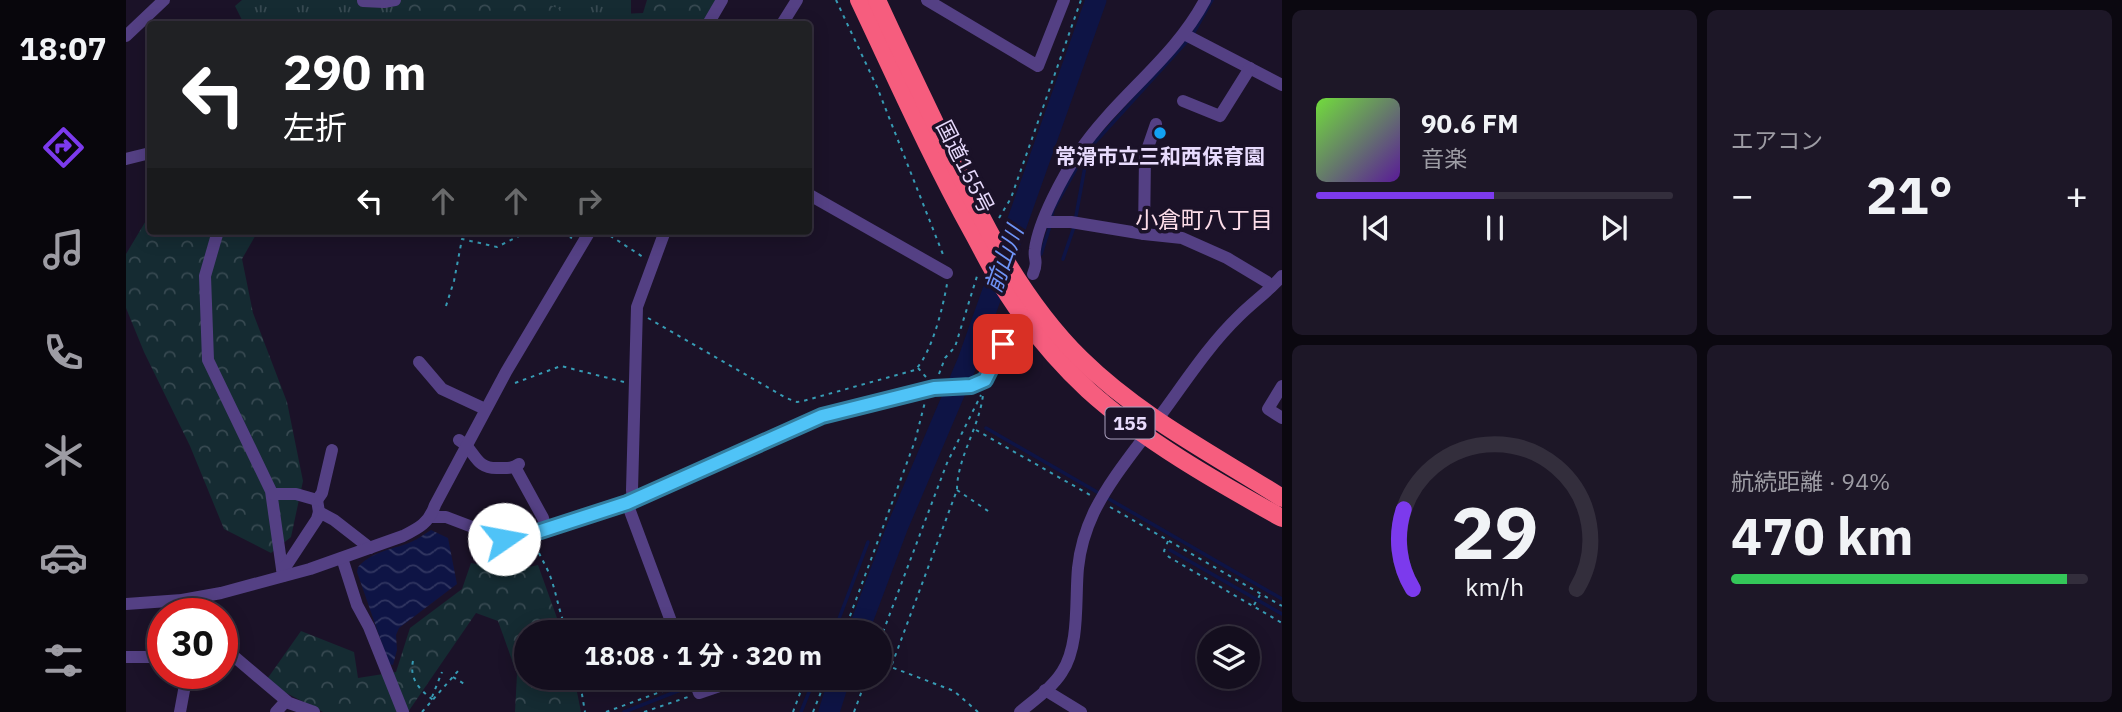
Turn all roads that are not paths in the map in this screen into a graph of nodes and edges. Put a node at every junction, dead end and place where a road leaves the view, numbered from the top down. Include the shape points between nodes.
1 (164, 0) edge
2 (395, 0) edge
3 (722, 0) edge
4 (797, 0) edge
5 (859, 0) edge
6 (877, 0) edge
7 (927, 0) edge
8 (1064, 0) edge
9 (1205, 0) edge
10 (363, 1) edge
11 (710, 21) edge
12 (784, 21) edge
13 (1184, 34) junction
14 (126, 36) edge
15 (1251, 68) junction
16 (1282, 85) edge
17 (1183, 101) dead end
18 (1156, 124) dead end
19 (147, 154) edge
20 (126, 159) edge
21 (812, 196) edge
22 (1044, 222) junction
23 (1144, 234) junction
24 (217, 235) edge
25 (587, 235) edge
26 (664, 235) edge
27 (990, 247) junction
28 (947, 273) road end
29 (1033, 274) dead end
30 (1278, 284) edge
31 (1011, 327) dead end
32 (419, 362) dead end
33 (1282, 386) edge
34 (485, 410) junction
35 (1282, 418) edge
36 (1151, 428) junction
37 (463, 443) junction
38 (332, 450) dead end
39 (272, 494) junction
40 (1282, 498) edge
41 (630, 502) junction
42 (318, 506) junction
43 (431, 517) junction
44 (1282, 518) edge
45 (539, 531) junction
46 (370, 548) junction
47 (342, 558) junction
48 (282, 572) junction
49 (193, 598) edge
50 (147, 602) edge
51 (126, 604) edge
52 (671, 620) edge
53 (126, 657) edge
54 (147, 657) edge
55 (238, 660) edge
56 (184, 689) edge
57 (1045, 690) junction
58 (286, 701) junction
59 (180, 712) edge
60 (276, 712) edge
61 (314, 712) edge
62 (403, 712) edge
63 (1020, 712) edge
64 (1081, 712) edge

1 - 14 street
2 - 10 street
3 - 11 street
4 - 12 street
5 - 27 highway, 国道155号 / 155 via 950,191
6 - 27 highway, 国道155号 / 155
7 - 8 street via 1038,66
9 - 13 street
13 - 15 street
13 - 22 street via 1092,134 1056,190
15 - 16 street
15 - 17 street via 1220,116
18 - 23 street via 1145,156
19 - 20 street
21 - 28 street
22 - 23 street
22 - 29 street via 1034,251 1038,263
23 - 30 street via 1182,238
24 - 39 street via 205,276 208,360
25 - 34 street
26 - 41 street via 637,314
27 - 36 highway, 国道155号 / 155 via 1051,326
27 - 36 highway, 国道155号 / 155 via 1007,293 1065,367 1106,405
30 - 36 street via 1240,314 1209,349
31 - 41 street via 985,380 822,416
32 - 34 street via 442,389
33 - 35 street via 1268,409
34 - 37 street
36 - 40 highway, 国道155号 / 155
36 - 44 highway, 国道155号 / 155 via 1191,464
36 - 57 street via 1100,501 1082,542 1071,652 1063,672
37 - 43 street
37 - 45 street via 489,469 517,466 543,518
38 - 42 street
39 - 42 street via 296,494
39 - 48 street
41 - 45 street
41 - 52 street
42 - 46 street
42 - 48 street via 312,527
43 - 45 street via 446,517 504,539
43 - 46 street via 410,533
46 - 47 street
47 - 48 street
47 - 62 street via 356,605
48 - 49 street
50 - 51 street
53 - 54 street
55 - 58 street
56 - 59 street
57 - 63 street
57 - 64 street
58 - 60 street
58 - 61 street

